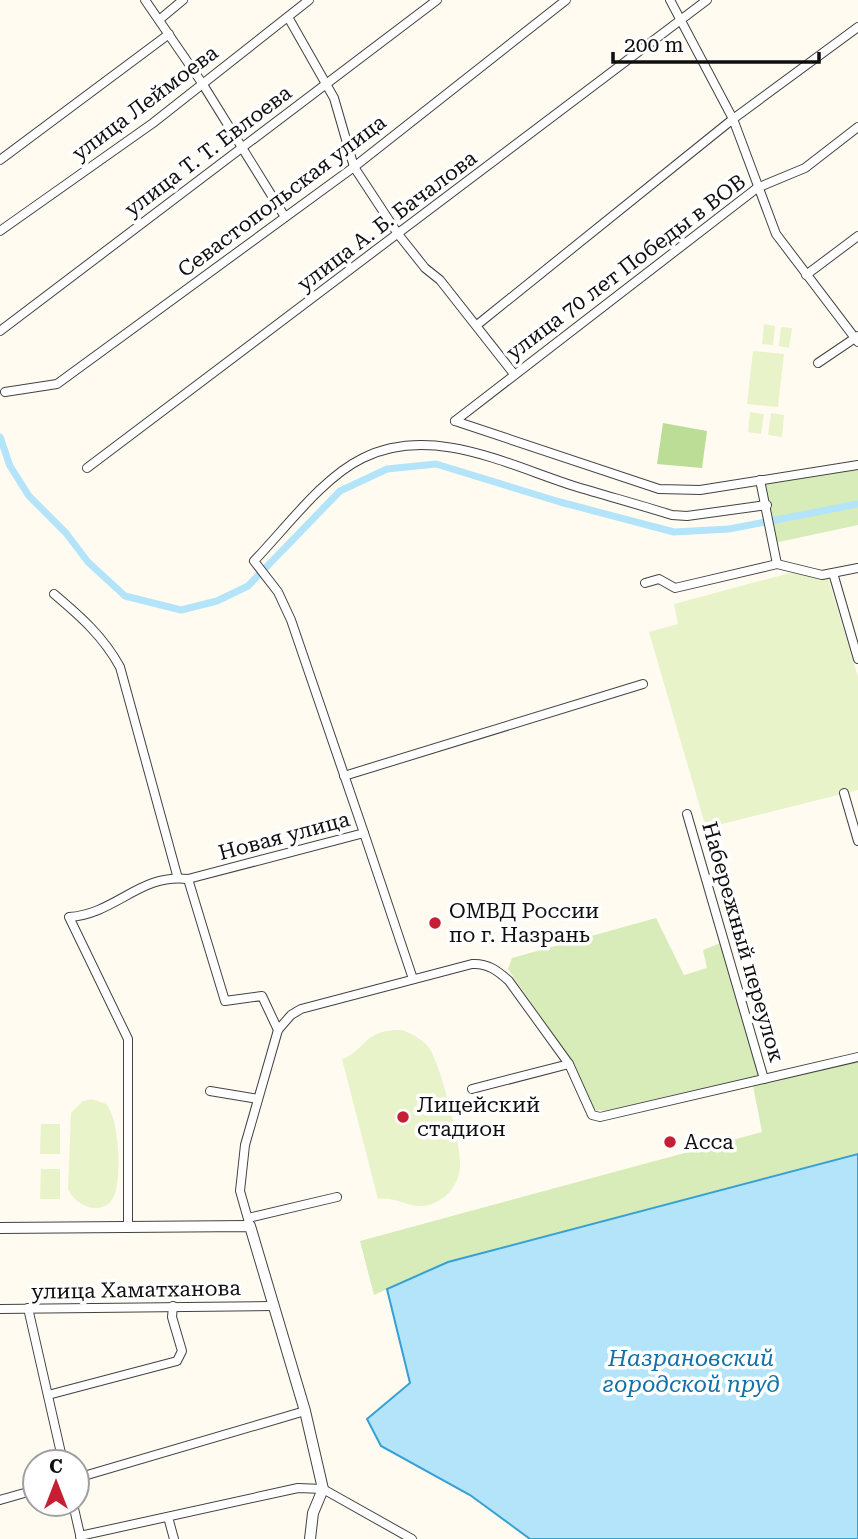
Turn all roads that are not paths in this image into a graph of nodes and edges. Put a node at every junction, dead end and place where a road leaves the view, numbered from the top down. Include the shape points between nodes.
1 (145, 0) edge
2 (183, 0) edge
3 (309, 0) edge
4 (438, 0) edge
5 (566, 0) edge
6 (670, 0) edge
7 (707, 0) edge
8 (288, 17) junction
9 (159, 20) junction
10 (680, 21) junction
11 (858, 27) edge
12 (169, 34) junction
13 (202, 83) junction
14 (325, 84) junction
15 (733, 119) junction
16 (858, 127) edge
17 (241, 149) junction
18 (0, 160) edge
19 (354, 167) junction
20 (757, 188) junction
21 (285, 217) junction
22 (0, 231) edge
23 (398, 234) junction
24 (858, 236) edge
25 (806, 275) junction
26 (477, 324) junction
27 (0, 331) edge
28 (857, 339) edge
29 (818, 362) dead end
30 (514, 374) junction
31 (5, 391) dead end
32 (858, 465) edge
33 (86, 468) dead end
34 (760, 480) junction
35 (766, 505) junction
36 (777, 564) junction
37 (858, 568) edge
38 (833, 573) junction
39 (645, 583) dead end
40 (54, 594) dead end
41 (858, 659) edge
42 (643, 684) dead end
43 (344, 776) junction
44 (844, 793) dead end
45 (688, 814) dead end
46 (363, 833) junction
47 (858, 841) edge
48 (177, 875) junction
49 (188, 879) junction
50 (413, 979) junction
51 (278, 1030) junction
52 (858, 1057) edge
53 (569, 1064) junction
54 (764, 1079) junction
55 (472, 1089) dead end
56 (210, 1091) dead end
57 (258, 1099) junction
58 (337, 1196) dead end
59 (249, 1222) junction
60 (128, 1227) junction
61 (0, 1228) edge
62 (173, 1306) junction
63 (273, 1306) junction
64 (28, 1308) junction
65 (0, 1309) edge
66 (48, 1395) junction
67 (305, 1411) junction
68 (60, 1448) edge
69 (91, 1474) edge
70 (323, 1489) junction
71 (21, 1494) edge
72 (0, 1500) edge
73 (168, 1517) junction
74 (76, 1518) edge
75 (80, 1537) edge
76 (174, 1539) edge
77 (310, 1539) edge
78 (412, 1539) edge

1 - 9 street
2 - 9 street
3 - 8 street, улица Леймоева
4 - 14 street, улица Т. Т. Евлоева
5 - 19 street, Севастопольская улица
6 - 10 street
7 - 10 street, улица А. Б. Бачалова
8 - 13 street, улица Леймоева
8 - 14 street
9 - 12 street
10 - 15 street
10 - 23 street, улица А. Б. Бачалова
11 - 15 street
12 - 13 street
12 - 18 street
13 - 17 street
13 - 22 street, улица Леймоева
14 - 17 street, улица Т. Т. Евлоева
14 - 19 street via 334,98
15 - 20 street
15 - 26 street
16 - 20 street, улица 70 лет Победы в ВОВ via 805,169
17 - 21 street
17 - 27 street, улица Т. Т. Евлоева
19 - 21 street, Севастопольская улица
19 - 23 street
20 - 25 street via 776,234
20 - 30 street, улица 70 лет Победы в ВОВ
21 - 31 street, Севастопольская улица via 57,384
23 - 26 street
23 - 33 street, улица А. Б. Бачалова
24 - 25 street
25 - 28 street
26 - 30 street
28 - 29 street
30 - 34 street, улица 70 лет Победы в ВОВ via 455,421 659,489 700,491
32 - 34 street
34 - 35 street
35 - 36 street
35 - 43 street via 672,514 477,452 429,445 381,450 340,472 254,561 291,620
36 - 38 street via 822,575
36 - 39 street via 674,588 659,579
37 - 38 street
38 - 41 street
40 - 48 street via 90,624 120,667
42 - 43 street
43 - 46 street
44 - 47 street
45 - 54 street, Набережный переулок
46 - 49 street, Новая улица
46 - 50 street, Новая улица
48 - 49 street
48 - 60 street via 131,891 99,911 69,917 128,1039
49 - 51 street via 225,1001 262,996
50 - 51 street via 301,1009
50 - 53 street via 481,963 496,970 509,981
51 - 57 street
52 - 54 street
53 - 54 street via 592,1115 600,1117
53 - 55 street
56 - 57 street
57 - 59 street via 245,1145 240,1192
58 - 59 street
59 - 60 street
59 - 63 street
60 - 61 street
62 - 63 street, улица Хаматханова
62 - 64 street, улица Хаматханова
62 - 66 street via 182,1351 177,1361
63 - 67 street
64 - 65 street, улица Хаматханова
64 - 66 street
66 - 68 street
67 - 69 street
67 - 70 street
70 - 73 street via 298,1488
70 - 77 street via 313,1513
70 - 78 street
71 - 72 street
73 - 75 street
73 - 76 street
74 - 75 street

